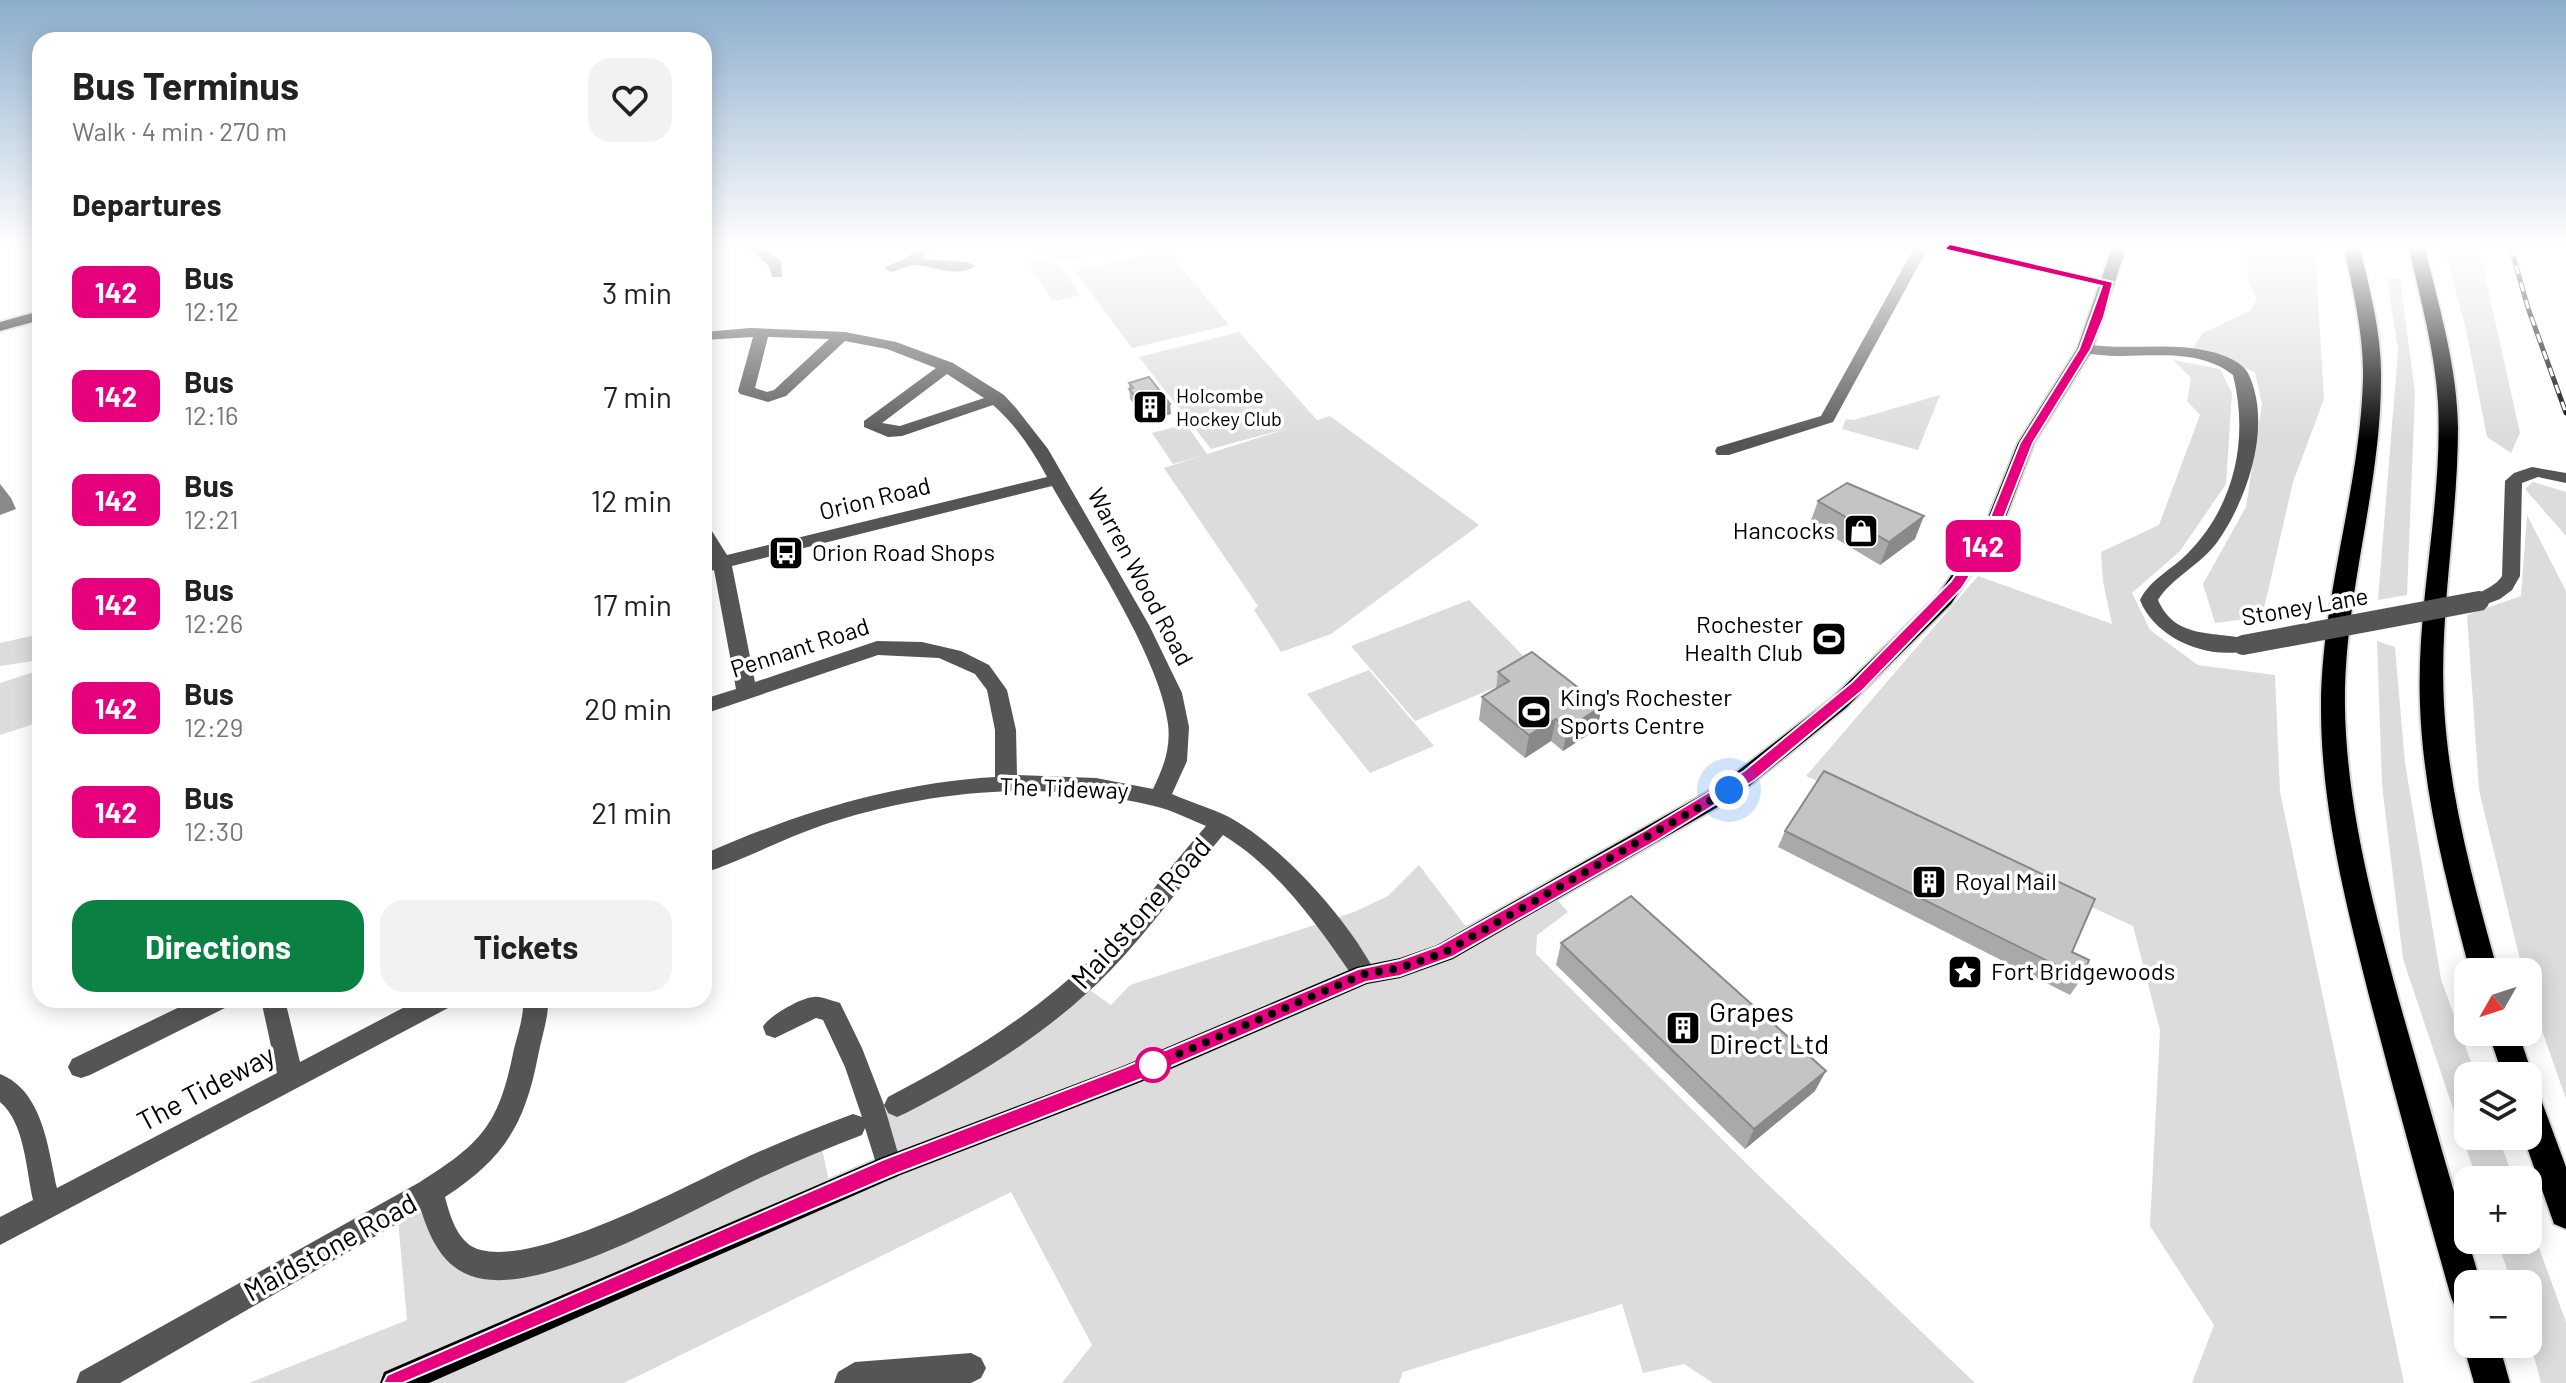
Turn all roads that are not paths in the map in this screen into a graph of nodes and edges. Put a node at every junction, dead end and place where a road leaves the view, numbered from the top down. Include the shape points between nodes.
1 (1886, 313) edge
2 (2098, 313) edge
3 (2365, 313) edge
4 (2431, 313) edge
5 (32, 317) edge
6 (0, 327) edge
7 (761, 333) junction
8 (712, 336) edge
9 (840, 337) junction
10 (2085, 349) junction
11 (948, 366) junction
12 (998, 398) junction
13 (1723, 451) dead end
14 (2566, 478) edge
15 (1057, 480) junction
16 (713, 564) edge
17 (747, 692) junction
18 (712, 704) edge
19 (1006, 784) junction
20 (1160, 796) junction
21 (1221, 823) junction
22 (712, 860) edge
23 (2480, 958) edge
24 (1364, 974) junction
25 (202, 1008) edge
26 (275, 1008) edge
27 (426, 1008) edge
28 (534, 1008) edge
29 (775, 1027) dead end
30 (81, 1067) dead end
31 (291, 1079) junction
32 (0, 1086) edge
33 (897, 1105) dead end
34 (853, 1126) dead end
35 (2542, 1144) edge
36 (889, 1167) junction
37 (430, 1191) junction
38 (48, 1207) junction
39 (2566, 1213) edge
40 (0, 1232) edge
41 (2460, 1270) edge
42 (2485, 1358) edge
43 (971, 1368) dead end
44 (91, 1383) edge
45 (395, 1383) edge
46 (849, 1383) edge
47 (2492, 1383) edge

1 - 13 street via 1827,419
2 - 10 main road
3 - 41 highway via 2373,377 2335,640 2337,779 2367,934
4 - 23 highway via 2447,386 2447,469 2431,657 2436,756
5 - 6 main road
7 - 8 street, Warren Wood Road
7 - 9 street, Warren Wood Road
7 - 9 street via 746,391 768,397 780,393
9 - 11 street, Warren Wood Road via 889,344
10 - 14 street, Stoney Lane, bridge via 2210,357 2240,373 2249,429 2228,517 2193,560 2164,580 2149,600 2152,612 2179,634 2220,645 2243,645 2495,595 2511,576 2514,481 2521,474 2539,472
10 - 24 main road via 2026,443 1995,523 1965,574 1839,703 1729,790 1560,888 1445,952
11 - 12 street, Warren Wood Road
11 - 12 street via 870,424 902,431
12 - 15 street, Warren Wood Road via 1025,425
15 - 16 street, Orion Road
15 - 20 street, Warren Wood Road via 1172,693 1179,727 1177,761
16 - 17 street
17 - 18 street, Pennant Road
17 - 19 street, Pennant Road via 877,648 949,654 992,680 1002,707
19 - 20 street, The Tideway via 1080,785
19 - 22 street, The Tideway via 902,795 770,833
20 - 21 street, The Tideway
21 - 24 street, The Tideway via 1286,876 1332,927
21 - 33 street, Maidstone Road via 1081,984 981,1057
24 - 36 main road via 1132,1074
25 - 30 street
26 - 31 street
27 - 31 street, The Tideway
28 - 37 street via 511,1115 476,1159
29 - 36 street via 814,1007 831,1011 846,1036
31 - 38 street, The Tideway
32 - 38 street via 19,1102 30,1128
34 - 37 street, Maidstone Road via 612,1232 513,1266 481,1265 459,1254 444,1239
35 - 39 highway
36 - 45 main road
37 - 44 street, Maidstone Road
38 - 40 street, The Tideway
42 - 47 highway
43 - 46 street via 855,1377

